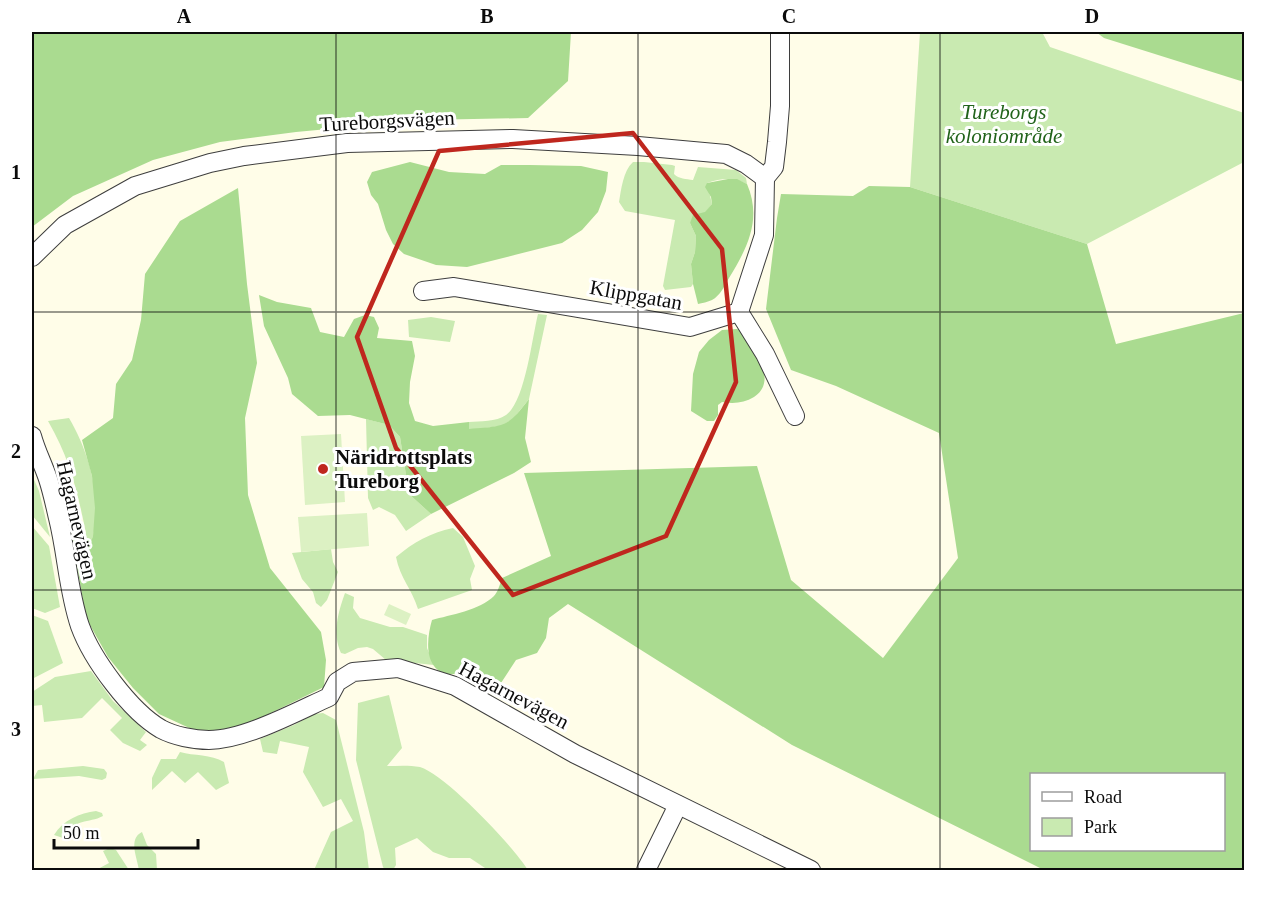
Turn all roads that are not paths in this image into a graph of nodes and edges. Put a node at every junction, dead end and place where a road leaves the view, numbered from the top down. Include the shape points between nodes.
1 (780, 32) edge
2 (765, 178) junction
3 (32, 257) edge
4 (423, 291) dead end
5 (739, 312) junction
6 (795, 416) dead end
7 (32, 436) edge
8 (678, 805) junction
9 (646, 870) edge
10 (811, 870) edge

1 - 2 street via 777,142 774,167
2 - 3 street, Tureborgsvägen via 726,154 649,147 513,139 347,143 232,158 135,186 64,225
2 - 5 street via 764,235
4 - 5 street, Klippgatan via 454,287 690,327
5 - 6 street
7 - 8 street, Hagarnevägen via 49,480 80,626 115,685 136,709 162,729 191,739 236,736 329,697 337,682 353,672 398,668 455,686 575,754
8 - 9 street
8 - 10 street, Hagarnevägen

